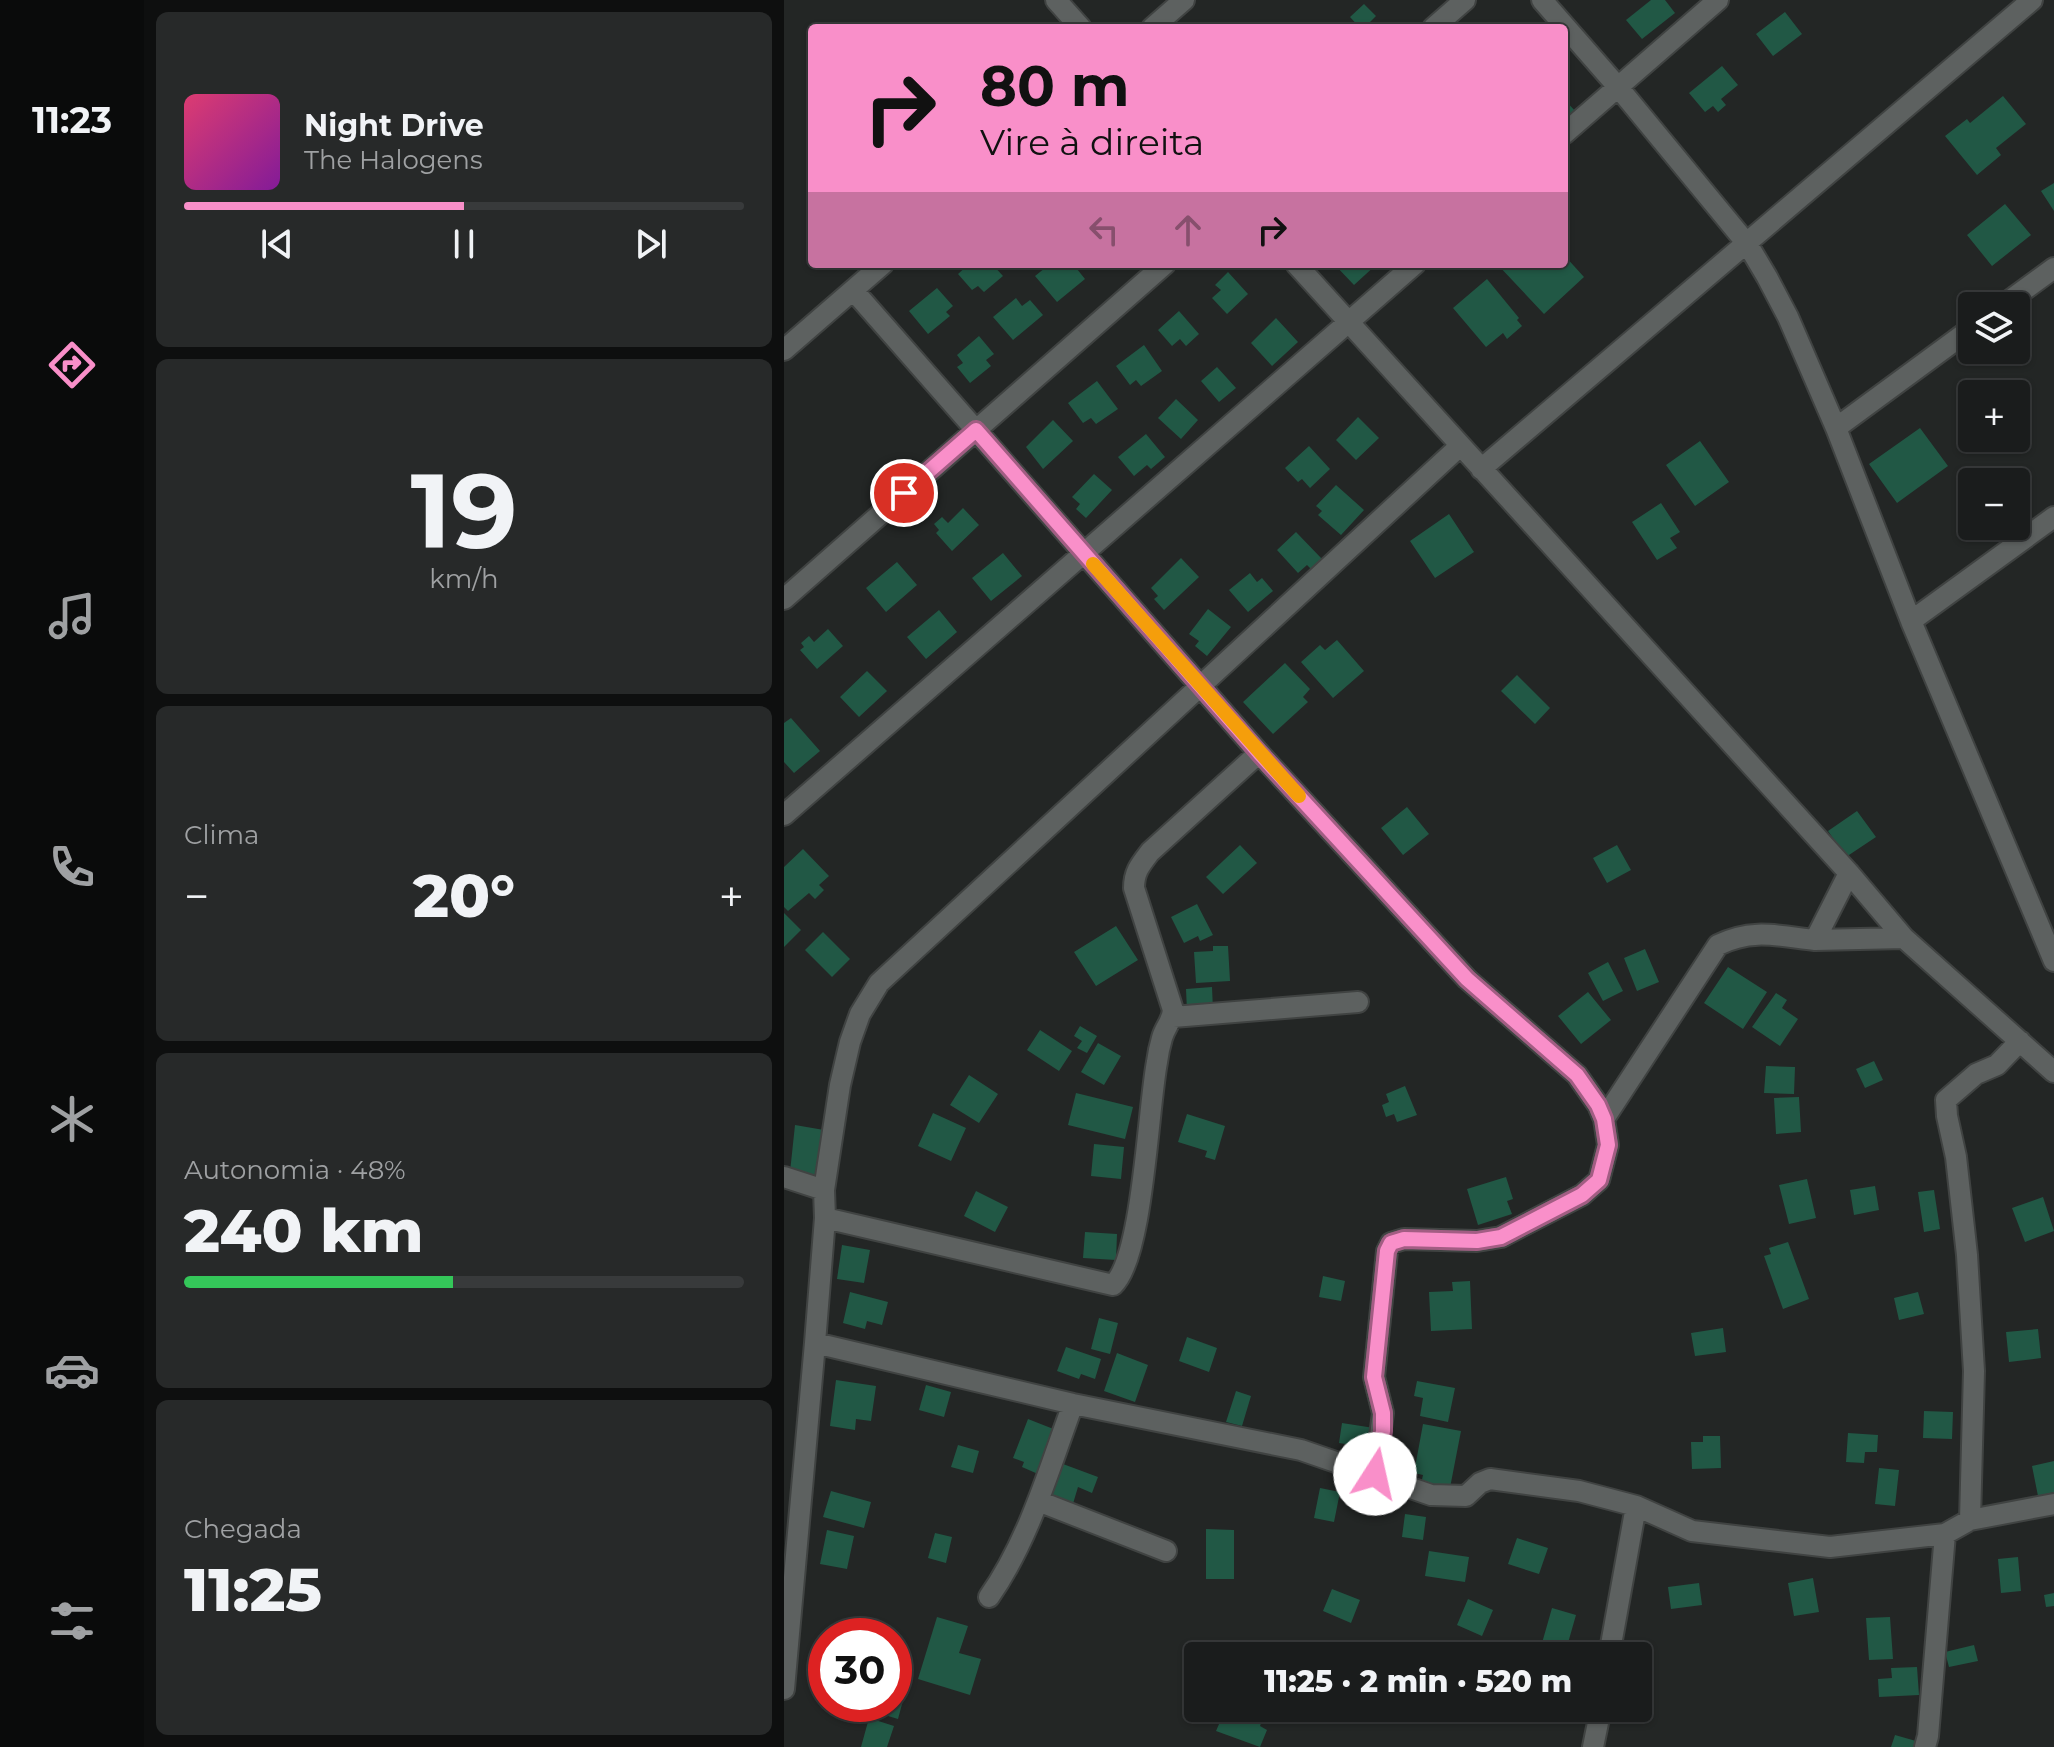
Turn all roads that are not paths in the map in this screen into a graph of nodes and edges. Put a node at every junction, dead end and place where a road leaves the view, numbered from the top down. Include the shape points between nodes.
1 (1056, 0) edge
2 (1184, 0) edge
3 (1465, 0) edge
4 (1542, 0) edge
5 (1718, 0) edge
6 (2032, 0) edge
7 (1077, 24) edge
8 (1157, 24) edge
9 (1438, 24) edge
10 (1563, 24) edge
11 (1568, 30) edge
12 (1618, 87) junction
13 (1568, 131) edge
14 (1748, 245) junction
15 (878, 268) edge
16 (1160, 268) edge
17 (1300, 268) edge
18 (1410, 268) edge
19 (2054, 268) edge
20 (853, 290) junction
21 (2021, 292) edge
22 (1348, 322) junction
23 (1958, 338) edge
24 (784, 350) edge
25 (1836, 428) junction
26 (976, 430) junction
27 (1460, 446) junction
28 (1481, 469) junction
29 (2054, 517) edge
30 (1084, 553) junction
31 (784, 599) edge
32 (1911, 621) junction
33 (1199, 685) junction
34 (1259, 753) junction
35 (784, 815) edge
36 (1849, 873) junction
37 (1904, 938) junction
38 (1815, 940) junction
39 (2054, 961) edge
40 (1358, 1002) dead end
41 (1173, 1017) junction
42 (2020, 1041) junction
43 (2054, 1072) edge
44 (1604, 1119) junction
45 (784, 1177) edge
46 (824, 1190) junction
47 (825, 1218) junction
48 (815, 1343) junction
49 (1073, 1404) junction
50 (1375, 1474) junction
51 (1038, 1501) junction
52 (2054, 1504) edge
53 (1636, 1506) junction
54 (1970, 1520) junction
55 (1945, 1534) junction
56 (1166, 1551) dead end
57 (788, 1575) edge
58 (989, 1597) dead end
59 (1612, 1642) edge
60 (784, 1689) edge
61 (1598, 1722) edge
62 (1593, 1747) edge
63 (1925, 1747) edge

1 - 7 street
2 - 8 street
3 - 9 street
4 - 10 street
5 - 12 street
6 - 14 street
11 - 12 street
12 - 13 street
12 - 14 street
14 - 25 street via 1788,317
14 - 28 street
15 - 20 street
16 - 26 street
17 - 22 street
18 - 22 street
19 - 21 street
20 - 24 street
20 - 26 street
22 - 27 street
22 - 30 street
23 - 25 street
25 - 32 street
26 - 30 street
26 - 31 street
27 - 28 street
27 - 33 street
28 - 36 street
29 - 32 street
30 - 33 street
30 - 35 street
32 - 39 street
33 - 34 street
33 - 46 street via 879,983 850,1042
34 - 41 street via 1150,852 1134,876
34 - 44 street via 1467,979 1577,1075
36 - 37 street
36 - 38 street
37 - 38 street
37 - 42 street
38 - 44 street via 1739,935 1718,945
40 - 41 street
41 - 47 street via 1157,1062 1137,1223 1120,1278 1113,1285
42 - 43 street
42 - 54 street via 1997,1065 1976,1074 1946,1100 1967,1255 1974,1371
44 - 50 street via 1608,1145 1599,1180 1582,1195 1501,1237 1391,1243 1374,1377 1383,1413
45 - 46 street
46 - 47 street
47 - 48 street
48 - 49 street
48 - 57 street
49 - 50 street via 1301,1450
49 - 51 street
50 - 53 street via 1431,1495 1466,1496 1490,1479 1579,1491
51 - 56 street
51 - 58 street
52 - 54 street
53 - 55 street via 1692,1531 1830,1547
53 - 59 street
54 - 55 street
55 - 63 street
57 - 60 street
61 - 62 street

